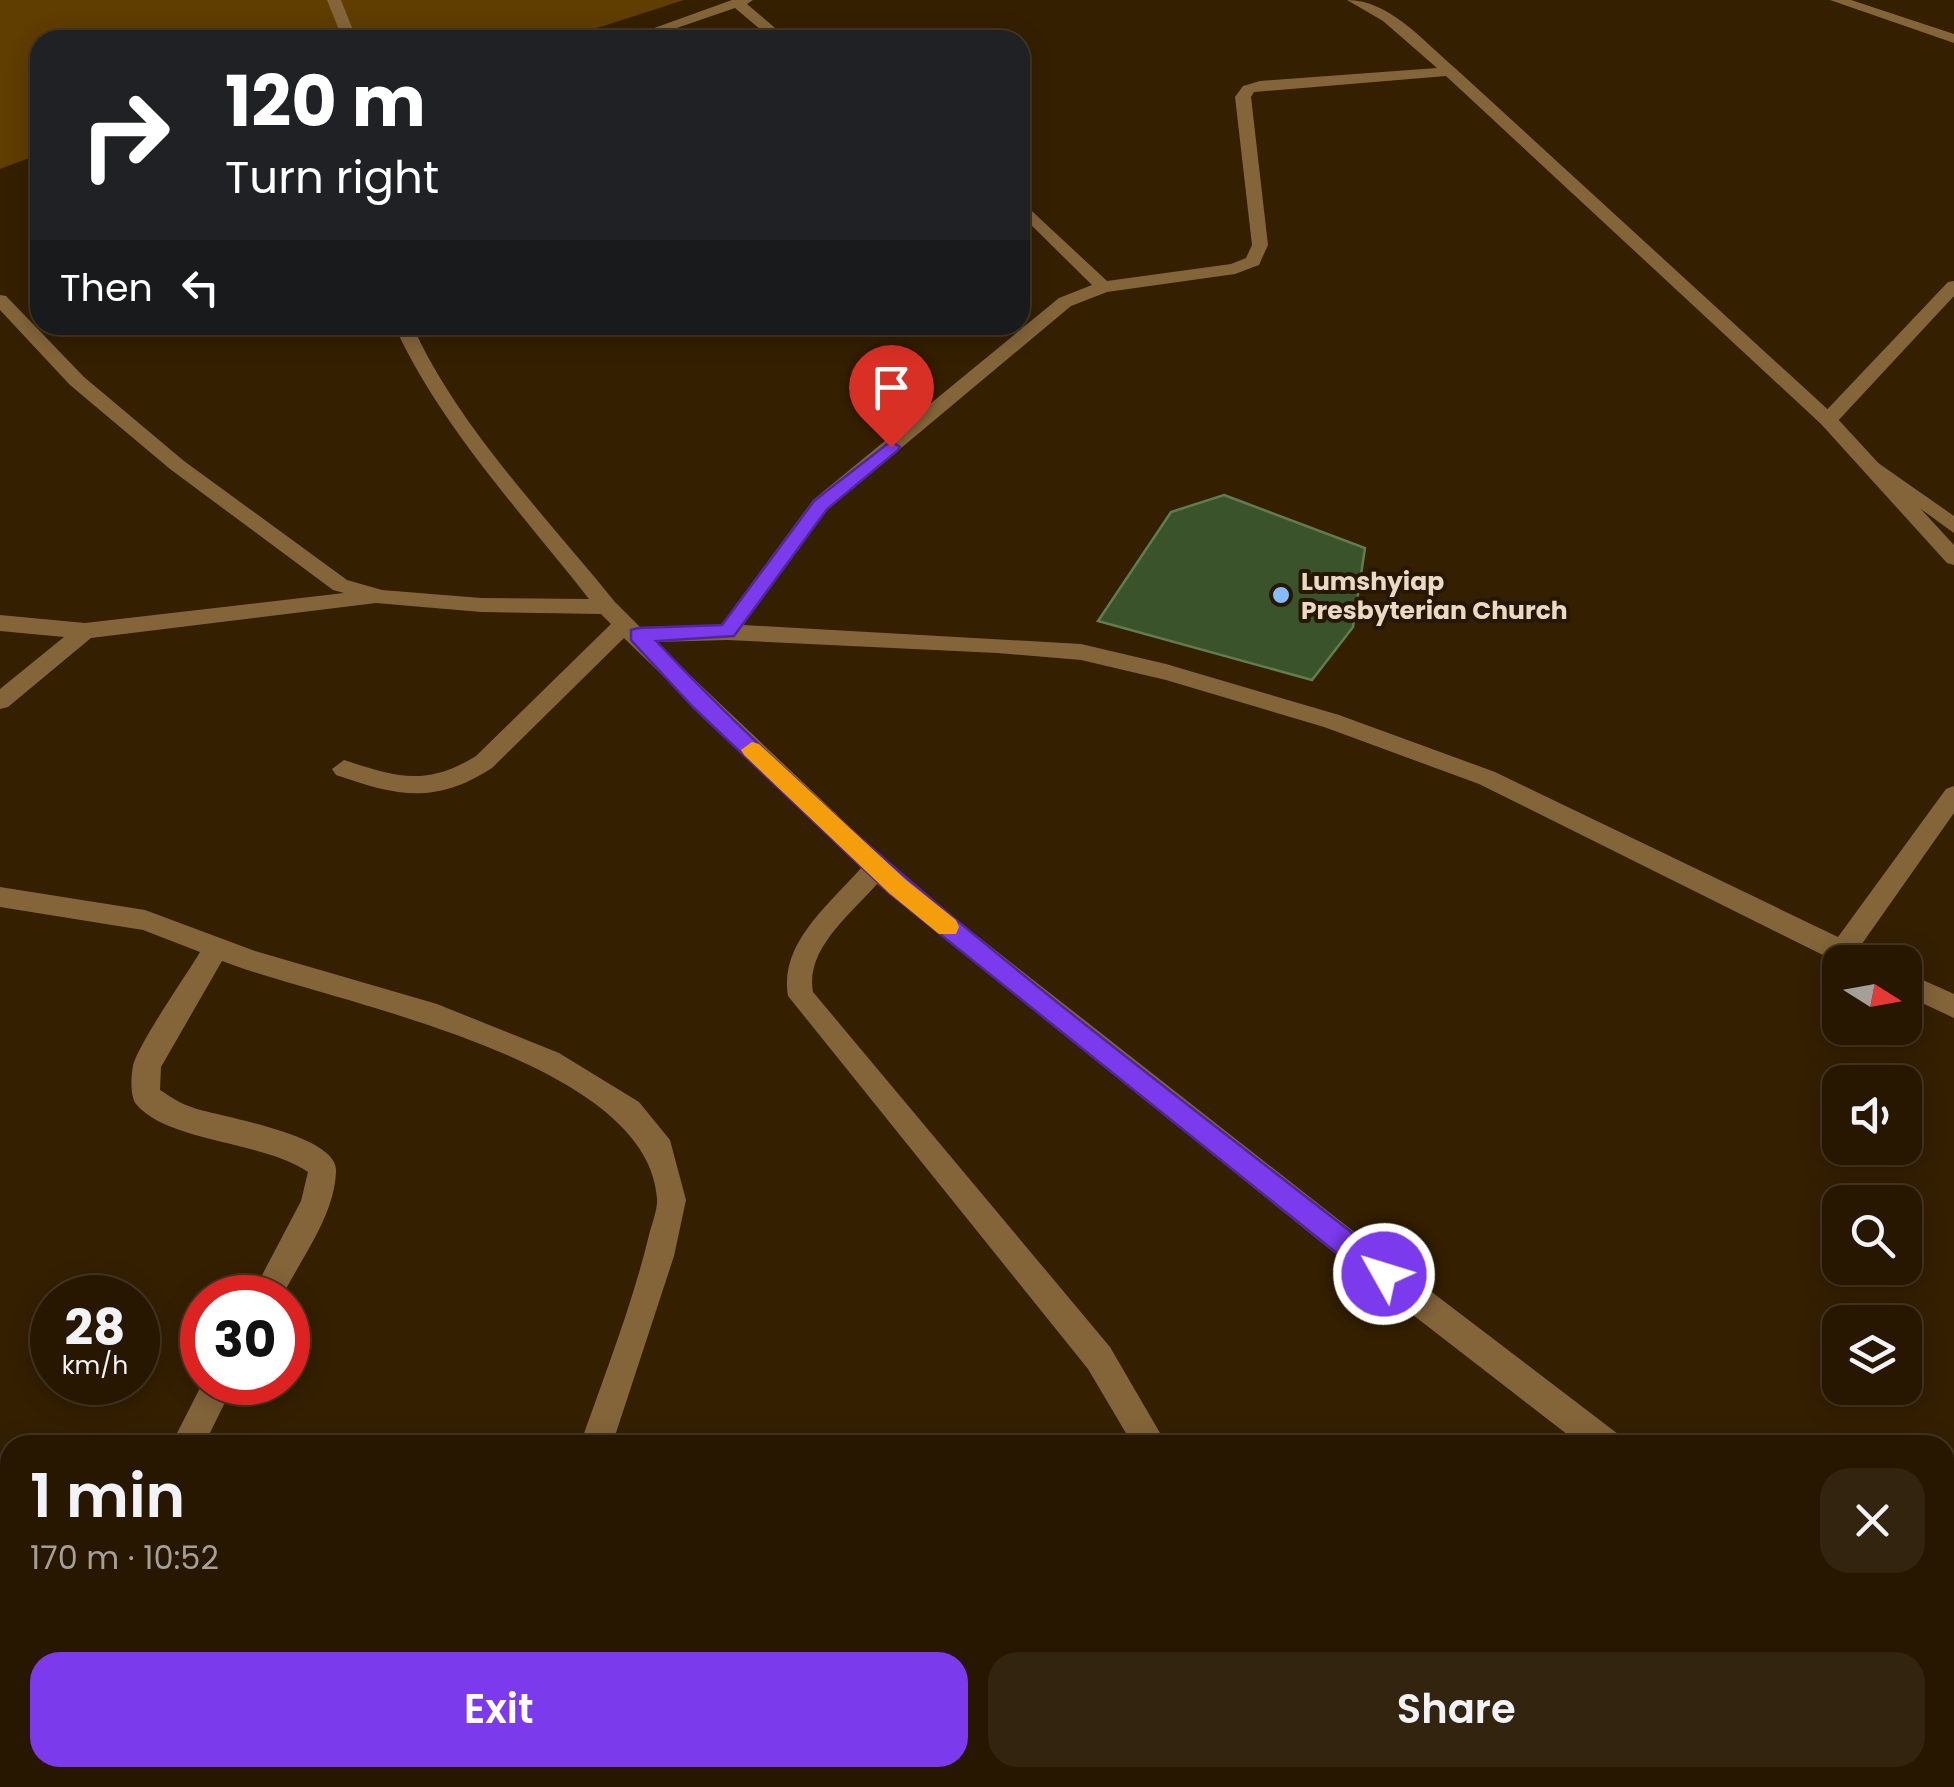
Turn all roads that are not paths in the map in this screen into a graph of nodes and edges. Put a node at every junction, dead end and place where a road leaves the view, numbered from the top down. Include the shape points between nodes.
1 (334, 0) edge
2 (1354, 0) edge
3 (1837, 0) edge
4 (742, 2) edge
5 (1865, 4) edge
6 (346, 30) edge
7 (659, 30) edge
8 (771, 30) edge
9 (1954, 39) edge
10 (1450, 70) junction
11 (1030, 215) edge
12 (1954, 286) edge
13 (1103, 287) junction
14 (0, 300) edge
15 (1030, 327) edge
16 (30, 332) edge
17 (33, 335) edge
18 (408, 335) edge
19 (1020, 335) edge
20 (1828, 420) junction
21 (1863, 458) junction
22 (1954, 526) edge
23 (1954, 558) edge
24 (382, 596) junction
25 (624, 622) junction
26 (0, 623) edge
27 (85, 631) junction
28 (727, 632) junction
29 (0, 701) edge
30 (344, 770) dead end
31 (1954, 795) edge
32 (877, 867) junction
33 (0, 898) edge
34 (1829, 945) edge
35 (1860, 945) edge
36 (216, 948) junction
37 (1922, 991) edge
38 (1954, 1007) edge
39 (277, 1275) edge
40 (208, 1405) edge
41 (192, 1435) edge
42 (599, 1435) edge
43 (1146, 1435) edge
44 (1594, 1435) edge

1 - 6 street
2 - 10 street via 1388,18
3 - 5 street
4 - 7 street
4 - 8 street
5 - 9 street
10 - 13 street via 1248,89 1260,246 1253,261
10 - 20 street
11 - 13 street
12 - 20 street
13 - 15 street via 1064,302
14 - 16 street
17 - 24 street via 77,381 177,464 340,585
18 - 25 street via 456,416
19 - 28 street via 820,505
20 - 21 street
21 - 22 street
21 - 23 street
24 - 25 street
24 - 27 street
25 - 28 street
25 - 30 street via 458,780 424,788
25 - 32 street
26 - 27 street
27 - 29 street
28 - 34 street via 1082,652 1166,672 1488,778
31 - 35 street
32 - 43 street via 807,948 797,974 802,996 1099,1358
32 - 44 street
33 - 36 street via 146,920
36 - 39 street via 147,1065 146,1096 166,1112 304,1151 323,1167 315,1204
36 - 42 street via 437,1015 549,1061 629,1110 660,1149 672,1200
37 - 38 street
40 - 41 street

